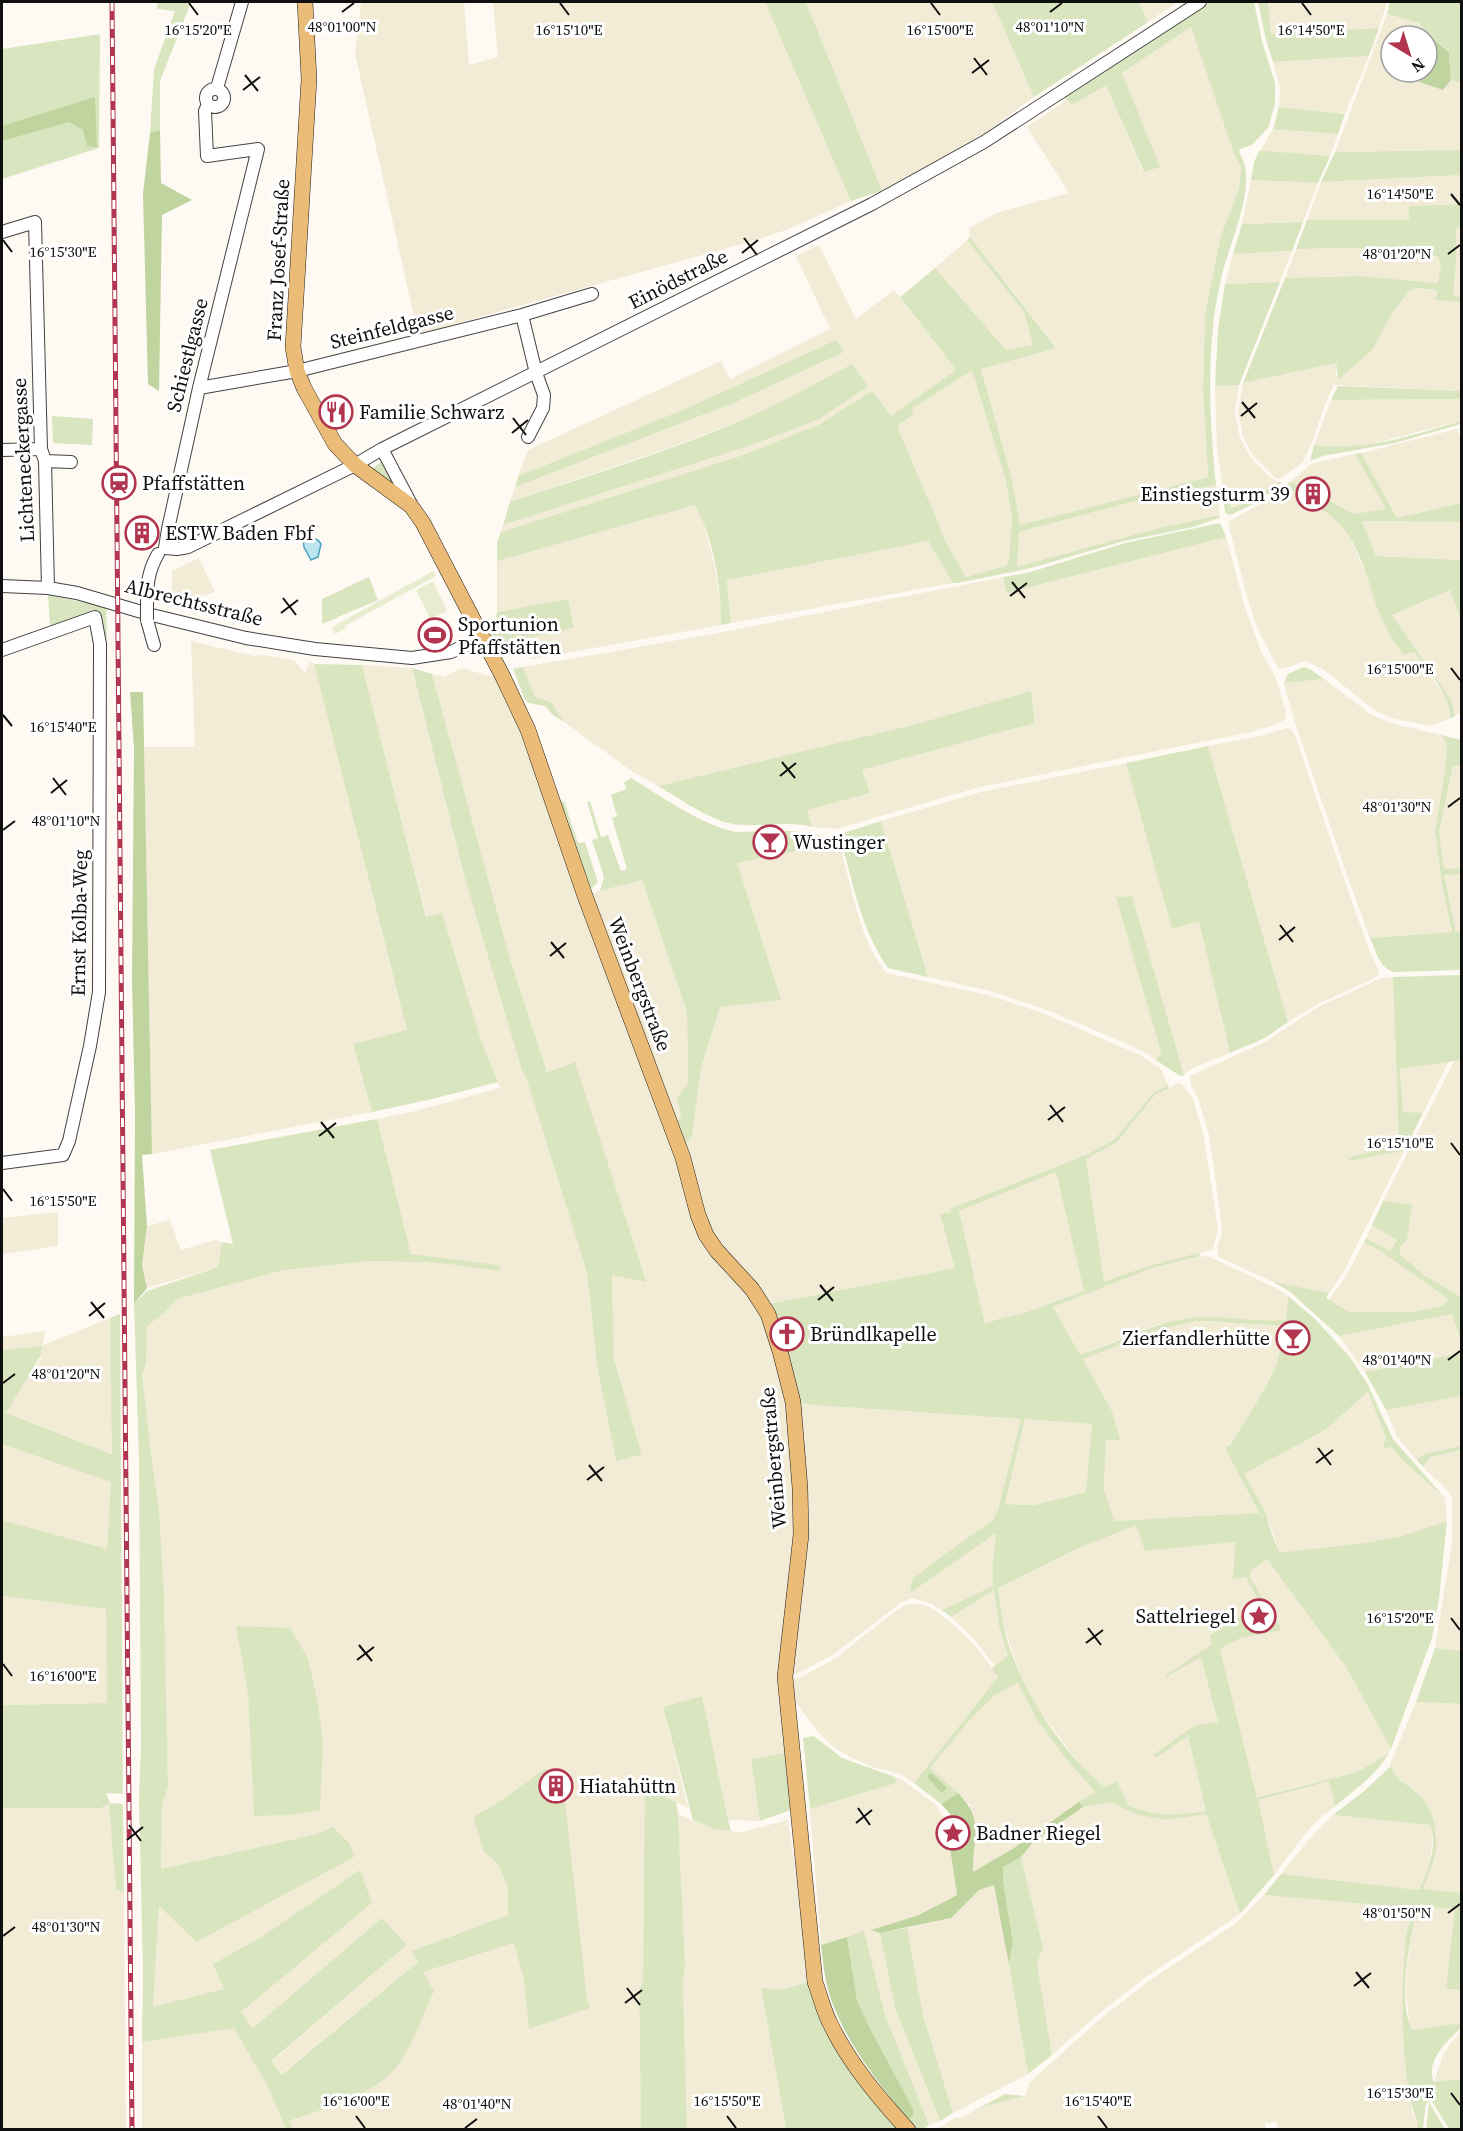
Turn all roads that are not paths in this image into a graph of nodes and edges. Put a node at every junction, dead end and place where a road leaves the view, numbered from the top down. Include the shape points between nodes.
1 (242, 2) edge
2 (305, 2) edge
3 (1200, 2) edge
4 (2, 232) edge
5 (592, 294) dead end
6 (522, 315) junction
7 (297, 371) junction
8 (536, 373) junction
9 (199, 388) junction
10 (528, 437) dead end
11 (382, 449) junction
12 (2, 450) edge
13 (43, 455) junction
14 (71, 462) dead end
15 (355, 465) junction
16 (411, 506) junction
17 (188, 547) joint
18 (158, 554) dead end
19 (2, 586) edge
20 (48, 588) junction
21 (481, 638) junction
22 (154, 645) dead end
23 (2, 650) edge
24 (2, 1163) edge
25 (908, 2130) edge

1 - 9 street, Schiestlgasse via 217,88 206,94 207,156 258,149
2 - 7 main road, Franz Josef-Straße via 309,80 293,347
3 - 8 street, Einödstraße via 955,159
4 - 13 street, Lichteneckergasse via 35,222
5 - 6 street, Steinfeldgasse
6 - 7 street, Steinfeldgasse
6 - 8 street
7 - 9 street, Steinfeldgasse
7 - 15 main road, Franz Josef-Straße via 335,444
8 - 10 street via 544,395 543,408
8 - 11 street, Einödstraße
9 - 17 street, Schiestlgasse via 165,548
11 - 15 street, Einödstraße
11 - 16 street
12 - 13 street
13 - 14 street
13 - 20 street, Lichteneckergasse
15 - 16 main road, Franz Josef-Straße
15 - 17 street, Einödstraße
16 - 21 main road, Franz Josef-Straße via 447,567
18 - 22 street, bridge via 147,578 147,620
19 - 20 street, Albrechtsstraße
20 - 21 street, Albrechtsstraße via 96,597 246,638 315,649 412,658 451,652
21 - 25 main road, Weinbergstraße via 541,762 585,896 683,1158 706,1235 761,1303 780,1351 793,1402 801,1535 785,1677 815,1982 829,2022 851,2058 877,2096
23 - 24 street, Ernst Kolba-Weg via 95,616 100,656 99,992 69,1142 63,1155

